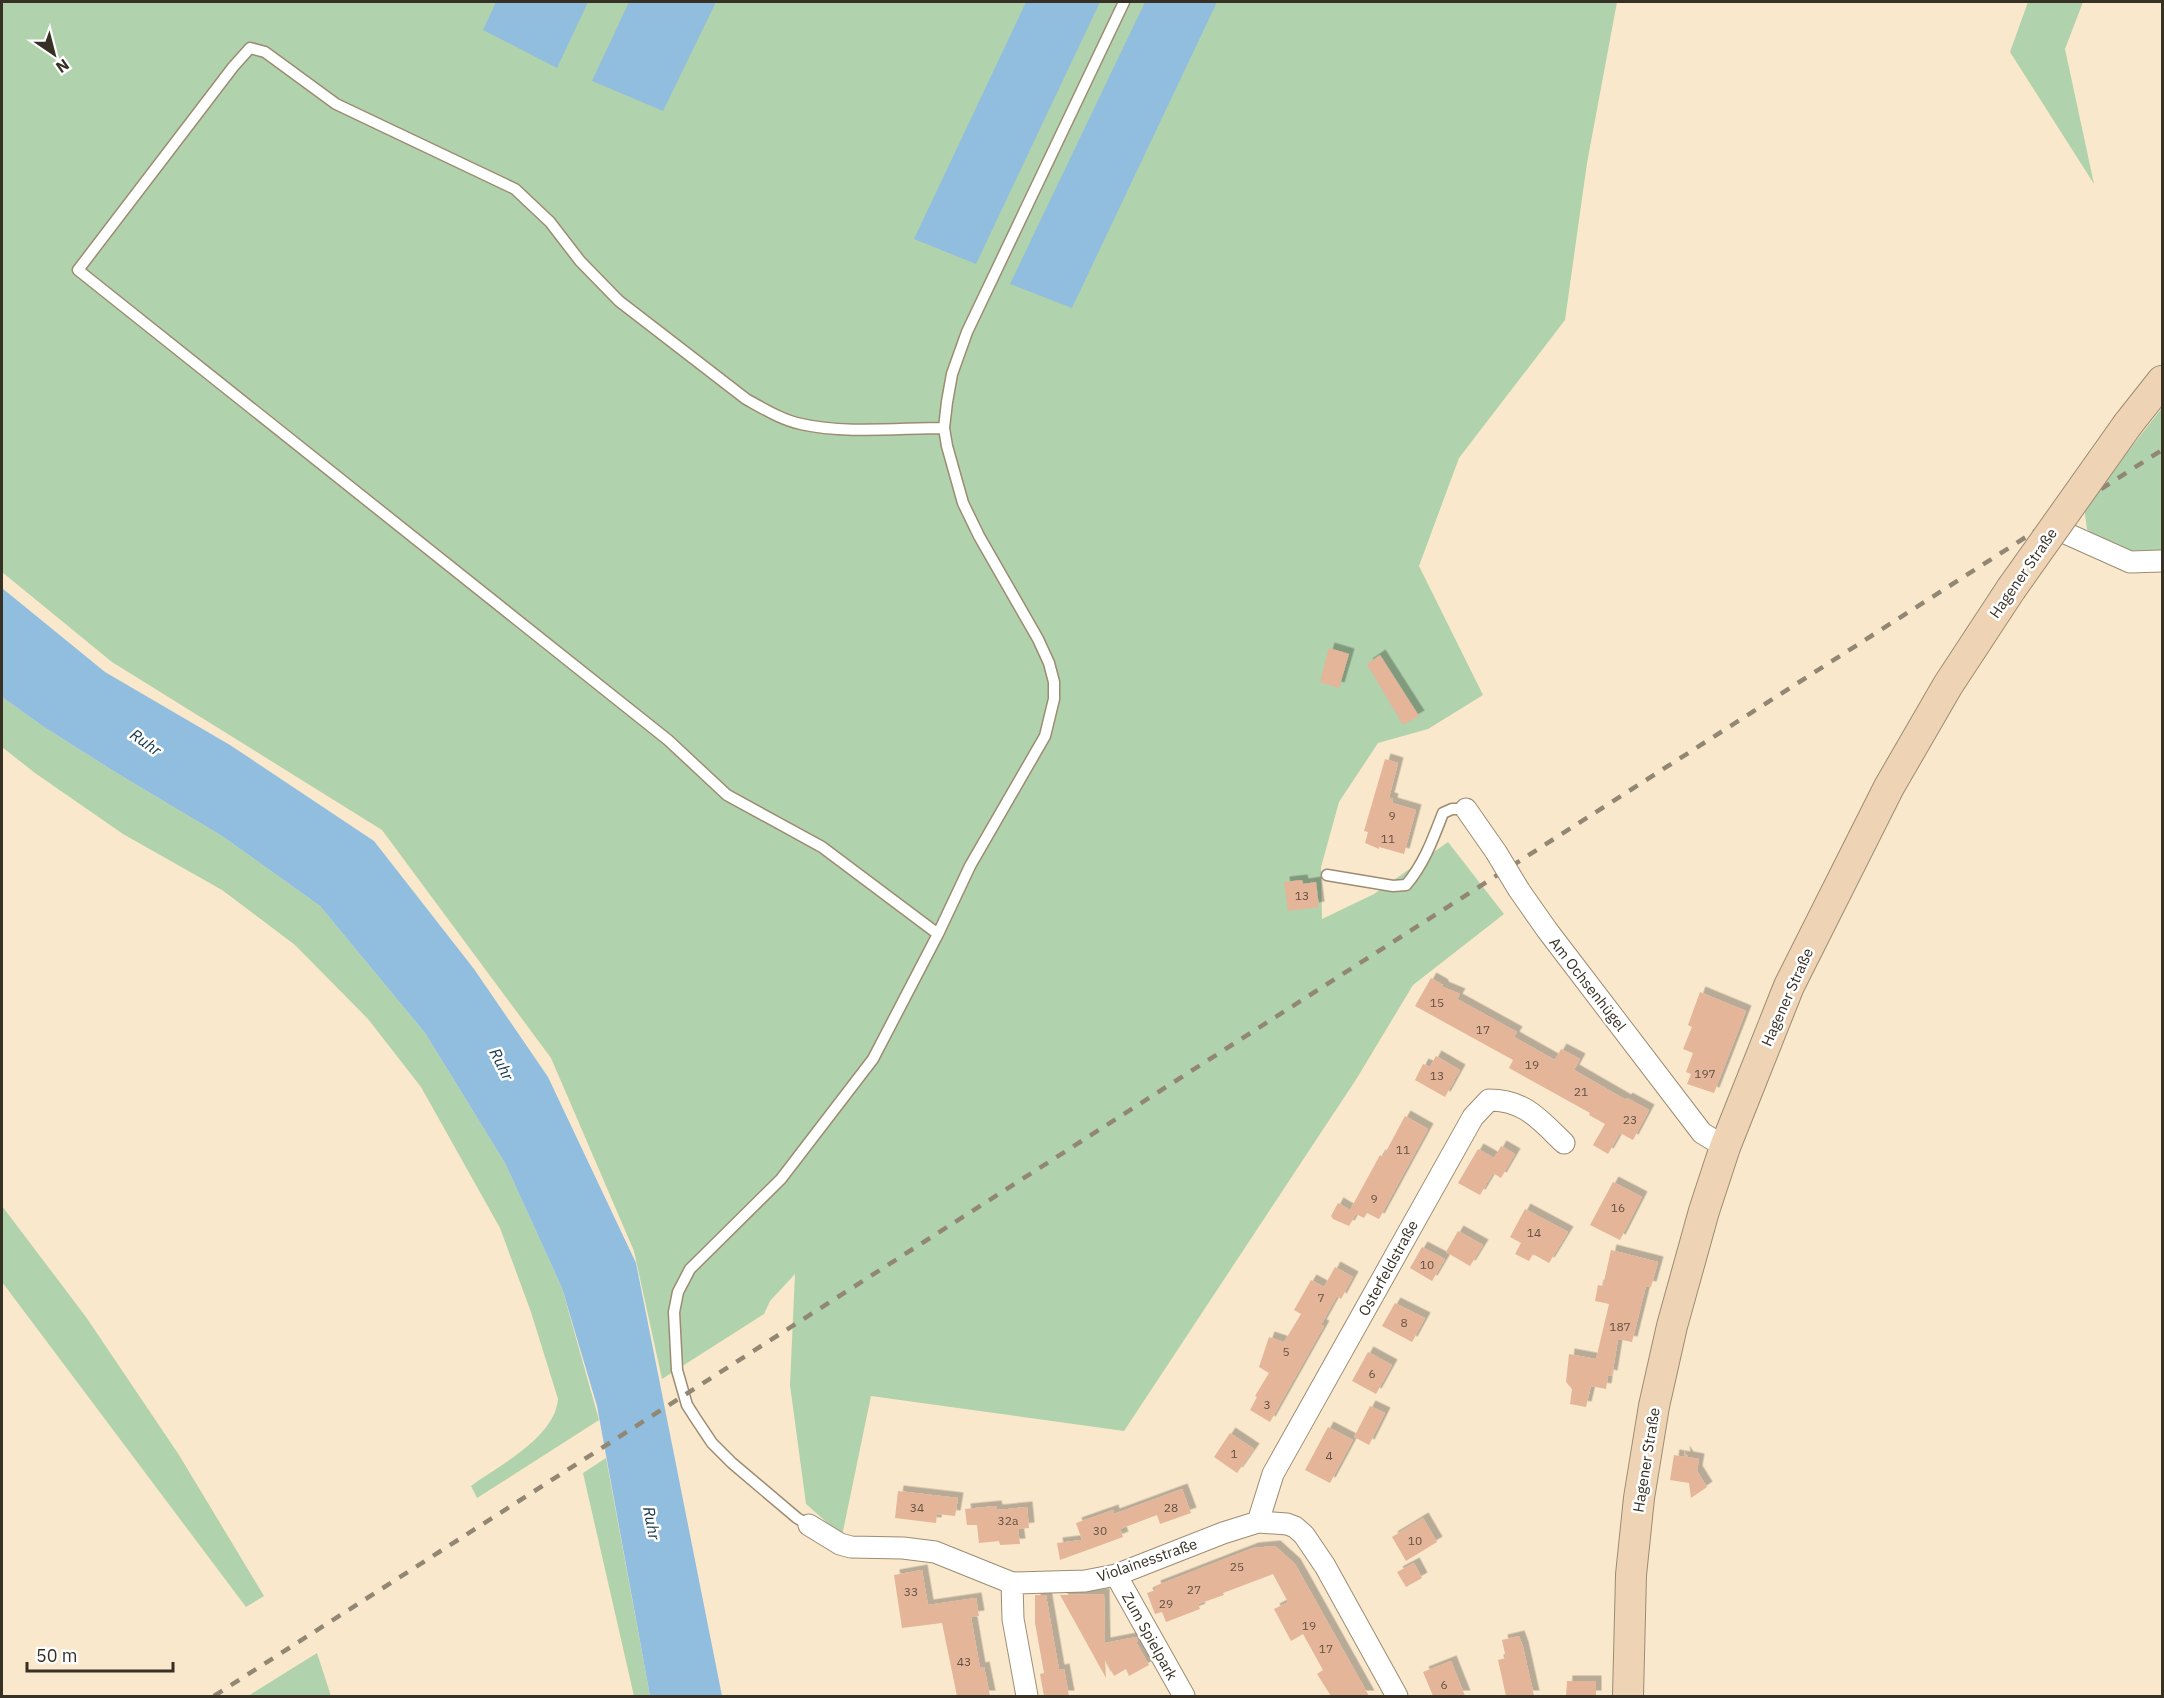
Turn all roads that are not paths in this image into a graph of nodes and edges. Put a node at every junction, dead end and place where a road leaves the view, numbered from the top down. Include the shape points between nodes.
1 (1124, 2) edge
2 (2163, 381) edge
3 (944, 428) junction
4 (2054, 528) junction
5 (2163, 561) edge
6 (1466, 809) joint
7 (1327, 875) dead end
8 (938, 934) junction
9 (1564, 1143) dead end
10 (1725, 1147) junction
11 (1258, 1522) junction
12 (809, 1526) joint
13 (1116, 1575) junction
14 (1012, 1583) junction
15 (1027, 1696) edge
16 (1184, 1696) edge
17 (1397, 1696) edge
18 (1628, 1696) edge

1 - 3 lane via 967,332 952,374
2 - 4 main road, Hagener Straße, bridge
3 - 8 lane via 963,503 1042,647 1054,682 1054,699 1045,736 970,866
3 - 8 lane via 830,429 800,424 762,408 619,301 585,267 550,222 515,189 336,104 265,52 250,48 78,270 668,740 727,795 822,847
4 - 5 street via 2130,562
4 - 10 main road, Hagener Straße, bridge via 1948,685 1889,787 1789,986
6 - 7 lane via 1443,813 1429,850 1406,885
6 - 10 street, Am Ochsenhügel, bridge via 1547,930 1702,1133
8 - 12 lane via 873,1059 781,1179 690,1269 678,1292 674,1312 677,1370 687,1405 712,1443
9 - 11 street, Osterfeldstraße via 1535,1113 1507,1100 1489,1100 1473,1117 1273,1474
10 - 18 main road, Hagener Straße via 1672,1326 1654,1406 1631,1575
11 - 13 street, Violainesstraße
11 - 17 street, Violainesstraße via 1287,1524 1304,1535
12 - 14 street, Violainesstraße via 840,1544 935,1552
13 - 14 street, Violainesstraße via 1085,1581
13 - 16 street, Zum Spielpark
14 - 15 street via 1013,1619

